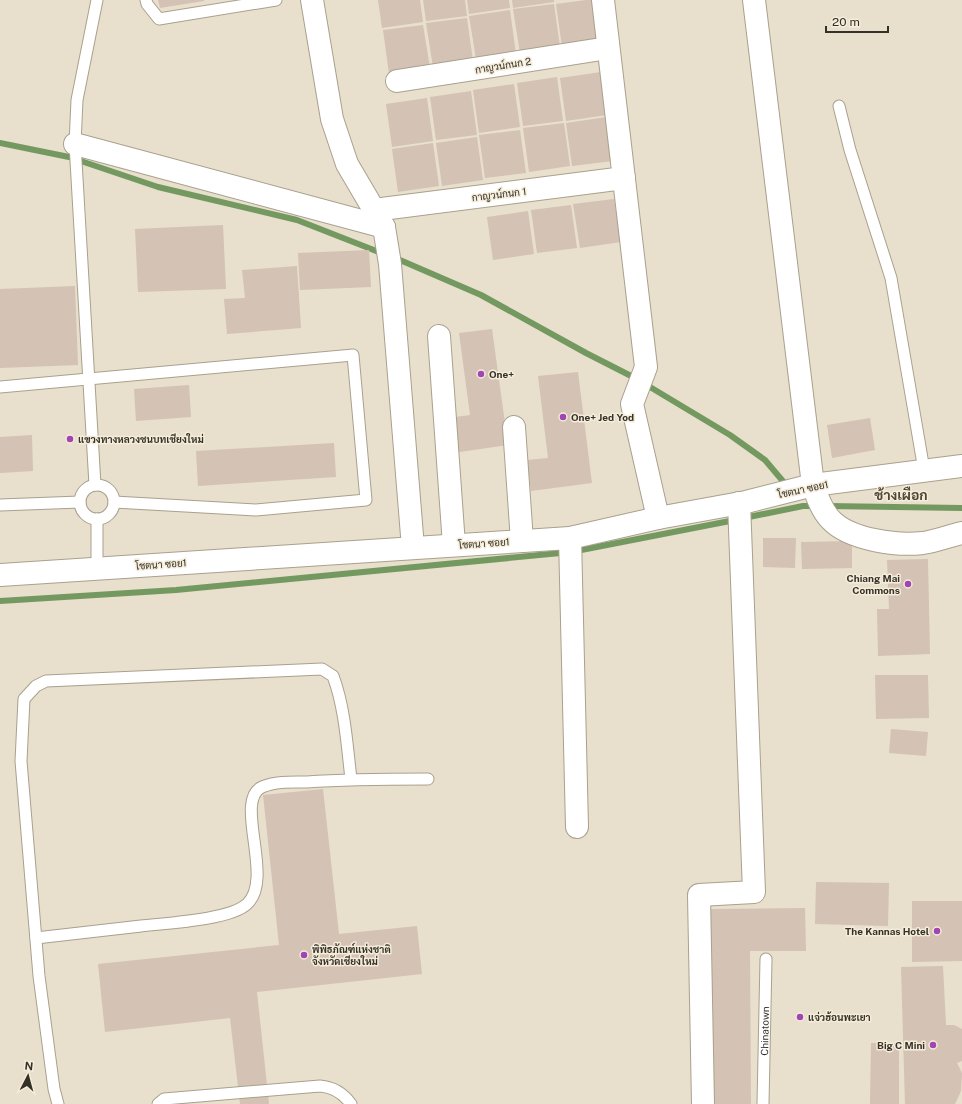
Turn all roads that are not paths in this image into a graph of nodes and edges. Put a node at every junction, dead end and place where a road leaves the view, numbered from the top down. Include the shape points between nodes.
1 (98, 0) edge
2 (146, 0) edge
3 (276, 0) edge
4 (312, 0) edge
5 (603, 0) edge
6 (754, 0) edge
7 (608, 48) junction
8 (397, 81) dead end
9 (839, 106) dead end
10 (75, 144) junction
11 (624, 178) junction
12 (379, 219) junction
13 (439, 336) dead end
14 (90, 379) junction
15 (0, 387) edge
16 (514, 427) dead end
17 (962, 466) edge
18 (924, 470) junction
19 (95, 485) junction
20 (813, 485) junction
21 (80, 502) junction
22 (114, 502) junction
23 (738, 503) junction
24 (0, 505) edge
25 (658, 518) junction
26 (97, 519) junction
27 (962, 533) edge
28 (570, 538) junction
29 (522, 541) junction
30 (454, 545) junction
31 (413, 548) junction
32 (97, 568) junction
33 (0, 575) edge
34 (350, 779) junction
35 (428, 779) dead end
36 (577, 827) dead end
37 (36, 938) junction
38 (766, 959) dead end
39 (58, 1104) edge
40 (158, 1104) edge
41 (351, 1104) edge
42 (703, 1104) edge
43 (763, 1104) edge

1 - 10 lane via 78,100
2 - 3 lane via 158,18
4 - 12 street via 332,120 347,164
5 - 7 street
6 - 20 street
7 - 8 street, กาญวน์กนก 2
7 - 11 street
9 - 18 lane via 850,150 891,278
10 - 12 street
10 - 14 lane
11 - 12 street, กาญวน์กนก 1
11 - 25 street via 646,367 632,404
12 - 31 street via 390,264
13 - 30 street
14 - 15 lane
14 - 19 lane
14 - 22 lane via 353,355 366,500 256,510
16 - 29 street
17 - 18 street, โชตนา ซอย1
18 - 20 street, โชตนา ซอย1
19 - 21 lane via 82,493
19 - 22 lane via 106,487
20 - 23 street, โชตนา ซอย1
20 - 27 street via 820,503 831,520 846,532 899,544 924,543
21 - 24 lane
21 - 26 lane via 86,515
22 - 26 lane via 110,513
23 - 25 street, โชตนา ซอย1
23 - 42 street via 754,892 699,895
25 - 28 street, โชตนา ซอย1
26 - 32 lane
28 - 29 street, โชตนา ซอย1
28 - 36 street
29 - 30 street, โชตนา ซอย1
30 - 31 street, โชตนา ซอย1
31 - 32 street, โชตนา ซอย1
32 - 33 street, โชตนา ซอย1
34 - 35 lane
34 - 37 lane via 274,784 261,787 256,792 252,803 252,821 258,872 257,888 247,905 213,917
34 - 37 lane via 347,740 338,689 333,676 322,670 46,681 36,686 24,699 20,761
37 - 39 lane via 52,1074
38 - 43 lane, Chinatown
40 - 41 lane via 164,1099 320,1086 332,1087

